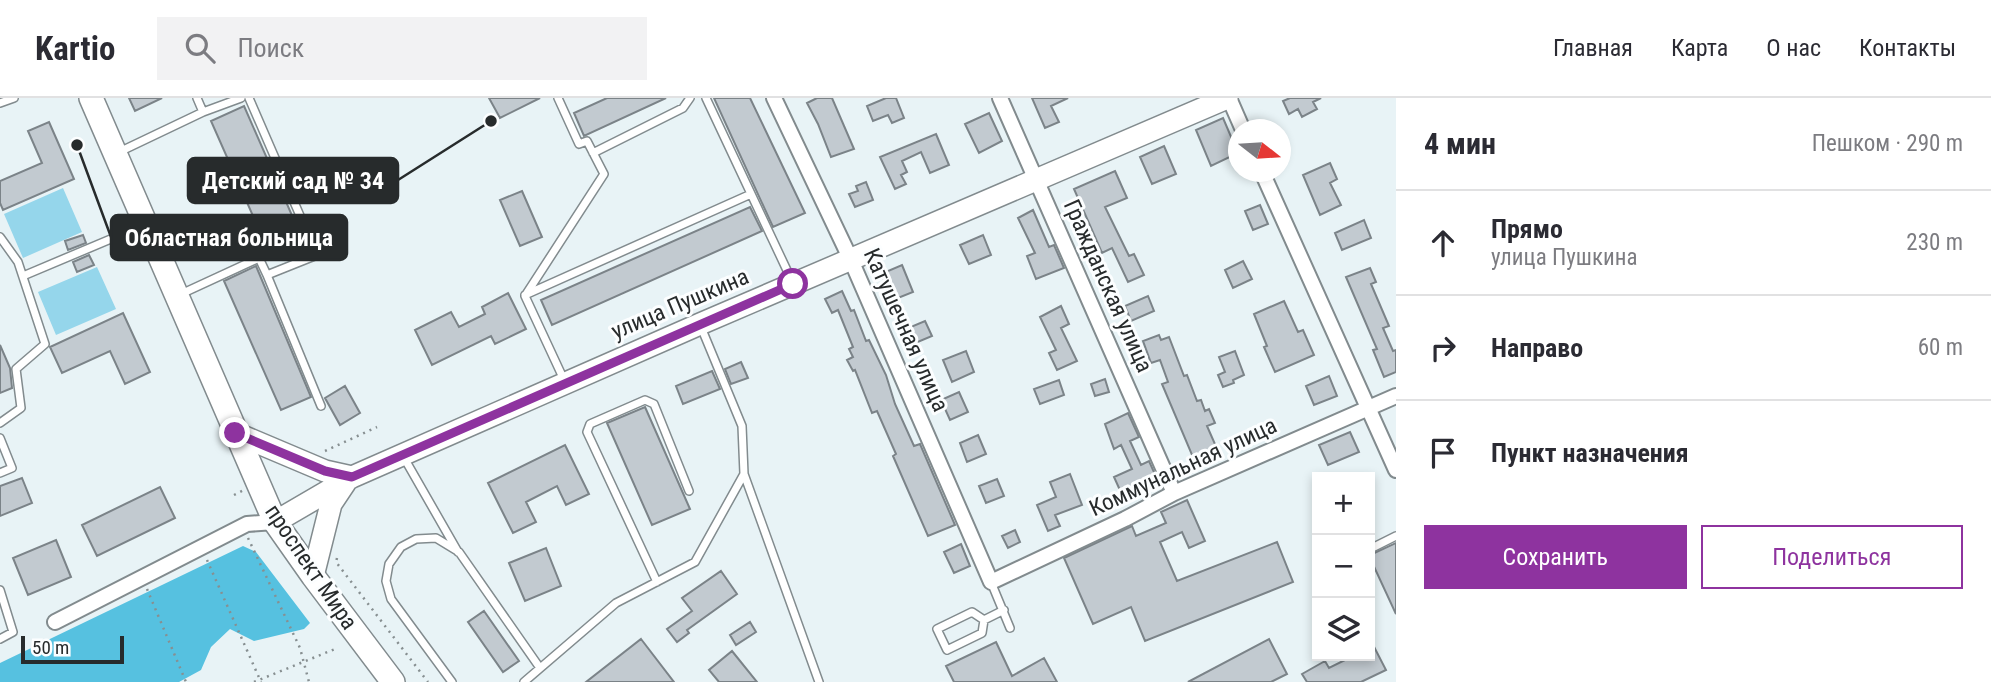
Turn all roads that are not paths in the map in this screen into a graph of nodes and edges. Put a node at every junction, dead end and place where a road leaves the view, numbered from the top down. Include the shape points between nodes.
1 (14, 98) edge
2 (91, 98) edge
3 (197, 98) edge
4 (241, 98) edge
5 (249, 98) edge
6 (558, 98) edge
7 (690, 98) edge
8 (706, 98) edge
9 (774, 98) edge
10 (1000, 98) edge
11 (1228, 98) edge
12 (0, 103) edge
13 (203, 112) junction
14 (1238, 119) edge
15 (593, 153) junction
16 (114, 155) junction
17 (1037, 180) junction
18 (1266, 182) edge
19 (751, 194) junction
20 (145, 225) junction
21 (0, 237) edge
22 (851, 260) junction
23 (267, 275) junction
24 (23, 276) junction
25 (793, 284) junction
26 (176, 296) junction
27 (525, 296) junction
28 (700, 324) junction
29 (565, 383) junction
30 (1396, 396) edge
31 (321, 406) dead end
32 (1367, 409) junction
33 (0, 423) edge
34 (235, 433) junction
35 (0, 438) edge
36 (402, 454) junction
37 (1396, 470) edge
38 (0, 473) edge
39 (744, 474) junction
40 (352, 477) junction
41 (690, 491) dead end
42 (1174, 493) junction
43 (275, 522) junction
44 (1396, 536) edge
45 (1375, 546) edge
46 (459, 552) junction
47 (313, 576) junction
48 (657, 582) junction
49 (991, 582) junction
50 (0, 590) edge
51 (1004, 610) junction
52 (984, 620) junction
53 (55, 622) dead end
54 (1010, 628) dead end
55 (0, 639) edge
56 (540, 668) junction
57 (393, 682) edge
58 (452, 682) edge
59 (524, 682) edge
60 (818, 682) edge

1 - 12 lane
2 - 16 main road, проспект Мира
3 - 13 lane
4 - 13 lane
5 - 23 lane via 317,255
6 - 15 lane via 579,144 587,141
7 - 15 lane via 682,108
8 - 19 lane
9 - 22 street, Катушечная улица
10 - 17 street, Гражданская улица
11 - 14 street
11 - 17 street, улица Пушкина
13 - 16 lane
15 - 27 lane via 604,174
16 - 20 main road, проспект Мира
17 - 22 street, улица Пушкина
17 - 42 street, Гражданская улица
18 - 32 street
19 - 25 lane
19 - 27 lane
20 - 24 lane
20 - 26 main road, проспект Мира
21 - 24 lane
22 - 25 street, улица Пушкина
22 - 49 street, Катушечная улица
23 - 26 lane via 259,258
23 - 31 lane
24 - 33 lane via 46,344 16,369 22,408
25 - 28 street, улица Пушкина
26 - 34 main road, проспект Мира
27 - 29 lane
28 - 29 street, улица Пушкина
28 - 39 lane via 742,426
29 - 36 street, улица Пушкина
30 - 32 street, Коммунальная улица
32 - 37 street
32 - 42 street, Коммунальная улица
34 - 40 street via 325,471
34 - 43 main road, проспект Мира
35 - 38 lane via 12,468
36 - 40 street, улица Пушкина
36 - 46 lane
39 - 48 lane via 695,562
39 - 60 lane
40 - 43 street, улица Пушкина
40 - 47 street via 331,504
41 - 48 lane via 654,404 645,400 590,424 587,432
42 - 49 street, Коммунальная улица
43 - 47 main road, проспект Мира
43 - 53 street via 247,524
44 - 45 lane
46 - 56 lane
46 - 58 lane via 436,538 416,539 401,547 389,564 386,581 391,599
47 - 57 main road, проспект Мира
48 - 56 lane via 615,603
49 - 51 lane
50 - 55 lane via 13,632
51 - 52 lane
51 - 54 lane
52 - 52 lane via 982,633 947,650 937,629 972,612
56 - 59 lane

